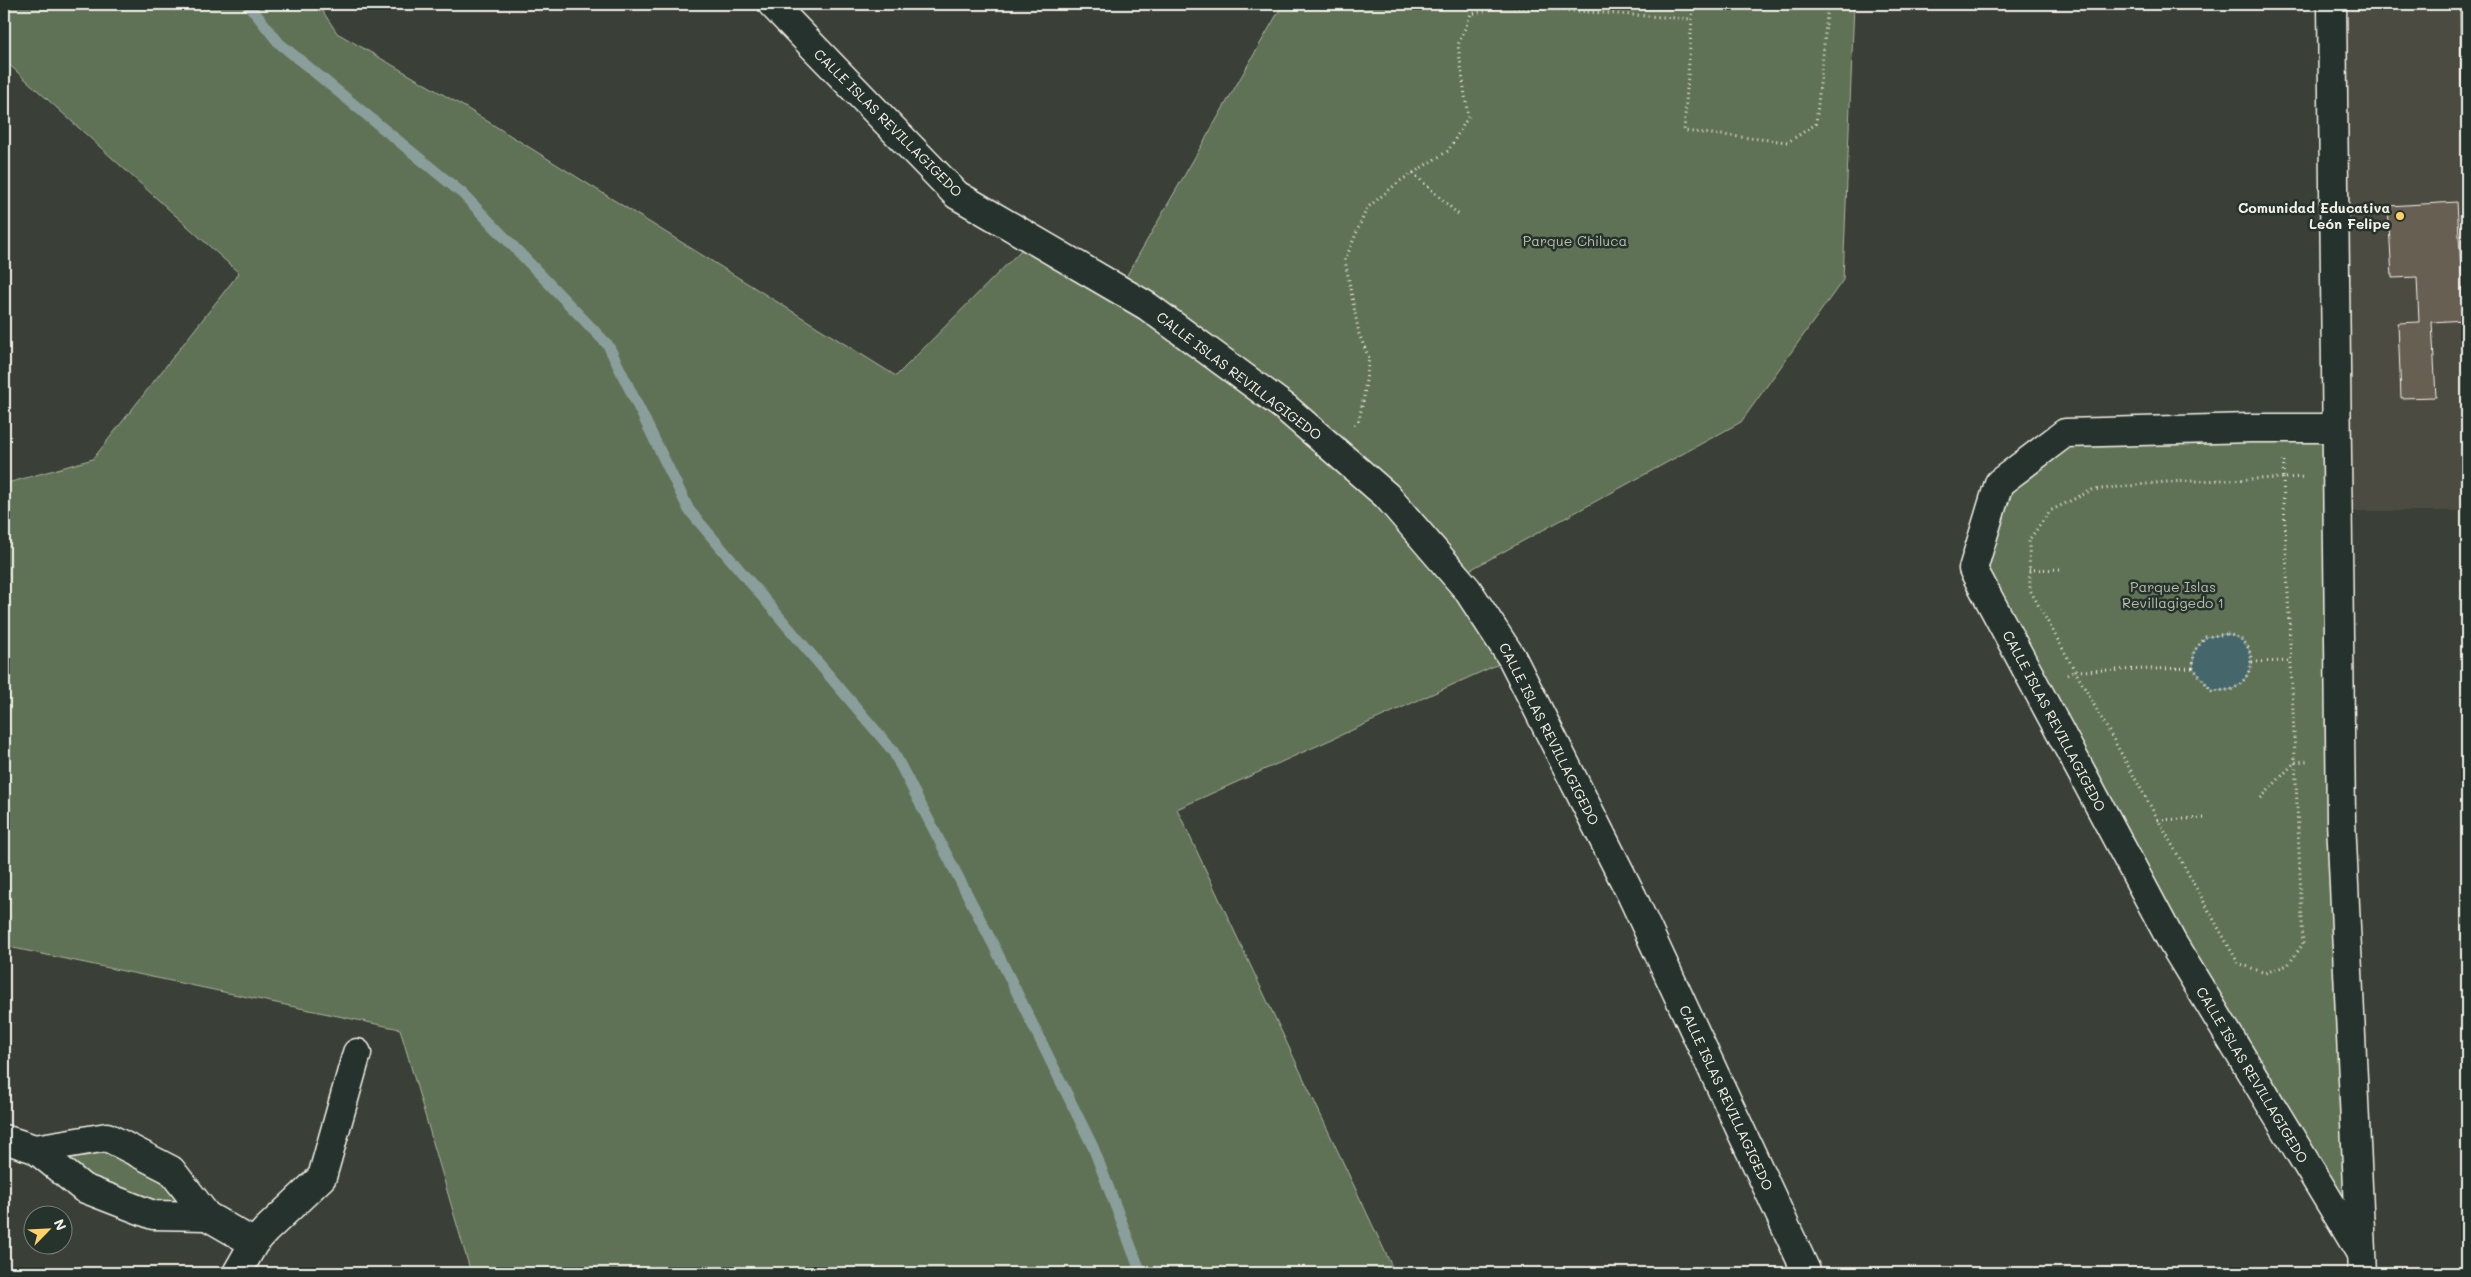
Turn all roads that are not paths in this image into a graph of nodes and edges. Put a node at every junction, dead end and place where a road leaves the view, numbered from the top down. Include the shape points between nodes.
1 (2332, 4) edge
2 (771, 5) edge
3 (2335, 428) junction
4 (357, 1053) dead end
5 (4, 1139) edge
6 (35, 1149) junction
7 (206, 1216) junction
8 (254, 1243) junction
9 (2362, 1264) edge
10 (236, 1273) edge
11 (1807, 1273) edge

1 - 3 street, CALLE ISLAS REVILLAGIGEDO
2 - 11 street, CALLE ISLAS REVILLAGIGEDO via 958,195 1147,306 1286,408 1387,496 1457,577 1512,658 1632,896
3 - 9 street, CALLE ISLAS REVILLAGIGEDO via 2341,820
3 - 9 street, CALLE ISLAS REVILLAGIGEDO via 2065,434 1999,483 1973,569 2172,942
4 - 8 street via 322,1177
5 - 6 street
6 - 7 street via 82,1188 153,1215
6 - 7 street via 106,1137 171,1170
7 - 8 street
8 - 10 street

